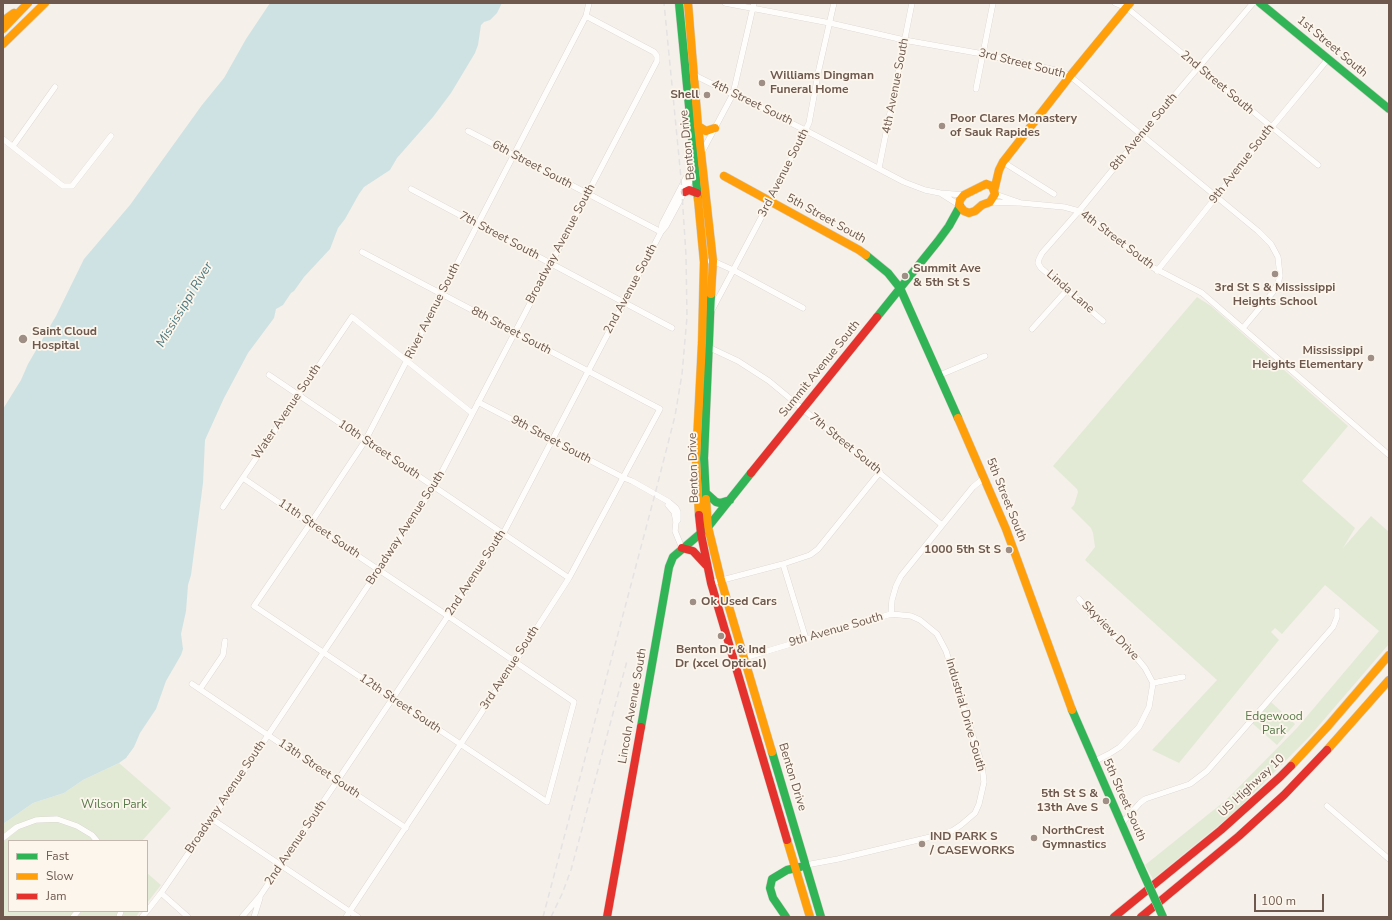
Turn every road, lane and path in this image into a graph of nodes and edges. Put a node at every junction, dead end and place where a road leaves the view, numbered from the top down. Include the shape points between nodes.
1 (27, 3) edge
2 (45, 3) edge
3 (589, 3) edge
4 (679, 3) edge
5 (688, 3) edge
6 (725, 3) edge
7 (834, 3) edge
8 (912, 3) edge
9 (993, 3) edge
10 (1115, 3) edge
11 (1253, 3) edge
12 (1260, 3) edge
13 (1128, 5) edge
14 (753, 6) edge
15 (586, 16) junction
16 (3, 21) edge
17 (830, 23) junction
18 (3, 30) edge
19 (904, 40) junction
20 (3, 44) edge
21 (983, 54) junction
22 (1328, 59) junction
23 (1199, 67) junction
24 (694, 75) junction
25 (1070, 76) junction
26 (55, 87) dead end
27 (976, 89) dead end
28 (734, 94) junction
29 (1389, 109) edge
30 (698, 126) junction
31 (715, 128) junction
32 (1271, 128) junction
33 (805, 130) junction
34 (468, 131) dead end
35 (1141, 135) junction
36 (111, 136) dead end
37 (3, 139) edge
38 (13, 146) junction
39 (702, 153) junction
40 (514, 155) junction
41 (1003, 162) junction
42 (1318, 165) dead end
43 (695, 167) junction
44 (879, 168) junction
45 (999, 170) junction
46 (724, 176) dead end
47 (986, 184) junction
48 (411, 189) dead end
49 (685, 192) junction
50 (995, 192) junction
51 (697, 193) junction
52 (940, 193) junction
53 (587, 194) junction
54 (1054, 194) dead end
55 (964, 195) junction
56 (1217, 197) junction
57 (770, 201) junction
58 (990, 202) junction
59 (1021, 203) junction
60 (960, 205) junction
61 (1079, 211) junction
62 (969, 213) junction
63 (478, 225) junction
64 (949, 226) junction
65 (661, 232) junction
66 (362, 252) dead end
67 (713, 261) junction
68 (704, 262) junction
69 (1038, 263) joint
70 (551, 264) junction
71 (733, 270) junction
72 (1157, 271) junction
73 (900, 288) junction
74 (1067, 290) junction
75 (442, 294) junction
76 (624, 302) junction
77 (802, 308) dead end
78 (711, 310) junction
79 (1103, 321) dead end
80 (672, 328) dead end
81 (1243, 328) junction
82 (1032, 329) dead end
83 (515, 333) junction
84 (706, 346) junction
85 (985, 356) dead end
86 (408, 361) junction
87 (588, 371) junction
88 (940, 374) junction
89 (269, 375) dead end
90 (298, 396) junction
91 (478, 402) junction
92 (660, 409) joint
93 (803, 410) junction
94 (472, 413) junction
95 (365, 441) junction
96 (552, 441) junction
97 (1389, 455) edge
98 (880, 472) junction
99 (243, 478) junction
100 (624, 478) junction
101 (984, 478) junction
102 (434, 487) junction
103 (706, 492) junction
104 (730, 500) junction
105 (223, 507) dead end
106 (310, 524) junction
107 (942, 525) junction
108 (708, 527) junction
109 (503, 534) junction
110 (701, 534) junction
111 (682, 548) junction
112 (783, 564) junction
113 (708, 567) junction
114 (379, 570) junction
115 (569, 578) junction
116 (721, 580) junction
117 (711, 583) junction
118 (1080, 599) dead end
119 (254, 606) joint
120 (1337, 611) dead end
121 (891, 614) junction
122 (448, 616) junction
123 (806, 639) junction
124 (225, 641) dead end
125 (324, 652) junction
126 (1389, 655) edge
127 (744, 657) junction
128 (734, 661) junction
129 (515, 662) junction
130 (1183, 678) dead end
131 (1389, 680) edge
132 (1153, 683) junction
133 (192, 684) dead end
134 (200, 689) junction
135 (393, 699) junction
136 (268, 735) junction
137 (460, 744) junction
138 (1093, 762) junction
139 (338, 782) junction
140 (547, 802) joint
141 (1327, 806) dead end
142 (212, 819) junction
143 (1122, 823) junction
144 (406, 828) junction
145 (3, 838) edge
146 (96, 840) edge
147 (1389, 859) edge
148 (281, 865) junction
149 (806, 865) junction
150 (796, 868) junction
151 (161, 893) junction
152 (260, 896) junction
153 (1131, 904) junction
154 (148, 910) edge
155 (350, 911) junction
156 (188, 917) edge
157 (242, 917) edge
158 (254, 917) edge
159 (346, 917) edge
160 (358, 917) edge
161 (607, 917) edge
162 (786, 917) edge
163 (810, 917) edge
164 (821, 917) edge
165 (1111, 917) edge
166 (1114, 917) edge
167 (1141, 917) edge
168 (1163, 917) edge

1 - 16 main road
1 - 18 main road
2 - 20 main road
3 - 15 street, River Avenue South
4 - 43 main road, Benton Drive
5 - 24 main road, Benton Drive
6 - 14 street, 3rd Street South
7 - 17 street, 3rd Avenue South
8 - 19 street, 4th Avenue South
9 - 21 street
10 - 13 street, 2nd Street South
11 - 23 street, 8th Avenue South
12 - 22 main road, 1st Street South
13 - 23 street, 2nd Street South
13 - 25 main road, Summit Avenue South
14 - 17 street, 3rd Street South
14 - 28 street, 2nd Avenue South
15 - 40 street, River Avenue South
15 - 53 street, Broadway Avenue South via 654,52 657,56 657,61
17 - 19 street, 3rd Street South
17 - 33 street, 3rd Avenue South via 809,123
19 - 21 street, 3rd Street South
19 - 44 street, 4th Avenue South
21 - 25 street, 3rd Street South via 1060,71
21 - 27 street
22 - 29 main road, 1st Street South
22 - 32 street, 9th Avenue South
23 - 32 street, 2nd Street South
23 - 35 street, 8th Avenue South
24 - 28 street, 4th Street South
24 - 30 main road, Benton Drive
25 - 35 street, 3rd Street South
25 - 41 main road, Summit Avenue South
26 - 38 street
28 - 31 street, 2nd Avenue South
28 - 33 street, 4th Street South
30 - 31 main road via 706,131
30 - 39 main road, Benton Drive
31 - 39 street, 2nd Avenue South
32 - 42 street, 2nd Street South
32 - 56 street, 9th Avenue South
33 - 44 street, 4th Street South
33 - 57 street, 3rd Avenue South
34 - 40 street, 6th Street South
35 - 56 street, 3rd Street South
35 - 61 street, 8th Avenue South
36 - 38 street via 72,186 63,186
37 - 38 street
39 - 43 street, 2nd Avenue South
39 - 67 main road, Benton Drive
40 - 53 street, 6th Street South
40 - 63 street, River Avenue South
41 - 45 main road, Summit Avenue South
41 - 54 street
43 - 49 street, 2nd Avenue South
43 - 51 main road, Benton Drive
43 - 65 street, 2nd Avenue South via 688,174 662,224
44 - 52 street, 4th Street South via 916,187
45 - 47 main road, Summit Avenue South
45 - 50 main road, Summit Avenue South
46 - 57 main road, 5th Street South
47 - 50 main road via 992,186
47 - 55 main road, Summit Avenue South
48 - 63 street, 7th Street South
49 - 51 main road via 691,190
49 - 65 street, 2nd Avenue South
50 - 58 main road, Summit Avenue South
50 - 59 street, 4th Street South
51 - 68 main road, Benton Drive
52 - 55 street, 4th Street South
52 - 60 street, 4th Street South
53 - 65 street, 6th Street South
53 - 70 street, Broadway Avenue South
55 - 60 main road, Summit Avenue South
56 - 72 street, 9th Avenue South
56 - 81 street, 3rd Street South via 1266,237 1278,257 1280,276 1276,288
57 - 71 street, 3rd Avenue South
57 - 73 main road, 5th Street South via 859,250 888,273
58 - 59 street, 4th Street South
58 - 62 main road, Summit Avenue South
59 - 61 street, 4th Street South via 1072,208
60 - 62 main road
60 - 64 main road, Summit Avenue South
61 - 69 street, 8th Avenue South via 1042,253
61 - 72 street, 4th Street South
62 - 64 main road, Summit Avenue South via 959,216
63 - 70 street, 7th Street South
63 - 75 street, River Avenue South
64 - 73 main road, Summit Avenue South
65 - 76 street, 2nd Avenue South
66 - 75 street, 8th Street South
67 - 68 street
67 - 71 street
67 - 78 main road, Benton Drive
68 - 84 main road, Benton Drive
69 - 74 street, Linda Lane
70 - 76 street, 7th Street South
70 - 83 street, Broadway Avenue South
71 - 77 street
71 - 78 street, 3rd Avenue South
72 - 81 street, 4th Street South via 1202,293
73 - 88 main road, 5th Street South
73 - 93 main road, Summit Avenue South
74 - 79 street, Linda Lane
74 - 82 street
75 - 83 street, 8th Street South
75 - 86 street, River Avenue South
76 - 80 street, 7th Street South
76 - 87 street, 2nd Avenue South
78 - 84 main road, Benton Drive
81 - 97 street, 4th Street South
83 - 87 street, 8th Street South
83 - 91 street, Broadway Avenue South
84 - 93 street, 7th Street South via 738,361
84 - 103 main road, Benton Drive
84 - 110 main road, Benton Drive via 696,460
85 - 88 street
86 - 90 street, Water Avenue South via 352,316
86 - 94 street
86 - 95 street, River Avenue South
87 - 92 street, 8th Street South
87 - 96 street, 2nd Avenue South
88 - 101 main road, 5th Street South
89 - 90 street, 10th Street South
90 - 95 street, 10th Street South
90 - 99 street, Water Avenue South
91 - 94 street, Broadway Avenue South
91 - 96 street, 9th Street South
92 - 100 street, 3rd Avenue South
93 - 98 street, 7th Street South
93 - 104 main road, Summit Avenue South
94 - 102 street, Broadway Avenue South
95 - 102 street, 10th Street South
95 - 106 street, River Avenue South
96 - 100 street, 9th Street South
96 - 109 street, 2nd Avenue South
98 - 107 street, 7th Street South
98 - 112 street via 818,549 810,555
99 - 105 street, Water Avenue South
99 - 106 street, 11th Street South
100 - 111 street, 9th Street South via 673,504 679,516 675,531
100 - 115 street, 3rd Avenue South
101 - 107 street, 9th Avenue South via 973,487
101 - 138 main road, 5th Street South via 1006,529 1071,709
102 - 109 street, 10th Street South
102 - 114 street, Broadway Avenue South
103 - 104 main road via 716,502
103 - 108 main road, Benton Drive
104 - 108 main road, Summit Avenue South
106 - 114 street, 11th Street South
106 - 119 street, River Avenue South
107 - 121 street, 9th Avenue South via 901,576 892,600
108 - 110 main road, Lincoln Avenue South
108 - 116 main road, Benton Drive
109 - 115 street, 10th Street South
109 - 122 street, 2nd Avenue South
110 - 111 main road, Lincoln Avenue South
110 - 113 main road, Benton Drive
111 - 113 main road via 693,551
111 - 161 main road, Lincoln Avenue South via 673,557 669,567
112 - 116 street
112 - 123 street
113 - 117 main road, Benton Drive
114 - 122 street, 11th Street South
114 - 125 street, Broadway Avenue South
115 - 129 street, 3rd Avenue South
116 - 117 street
116 - 127 main road, Benton Drive
117 - 128 main road, Benton Drive
118 - 132 street, Skyview Drive via 1092,615 1136,657
119 - 125 street, 12th Street South
120 - 143 street via 1333,627 1207,771 1190,784 1145,799
121 - 123 street, 9th Avenue South
121 - 149 street, Industrial Drive South via 911,616 920,620 937,634 946,652 982,765 984,782 979,804 975,813 952,831
122 - 129 street, 11th Street South
122 - 135 street, 2nd Avenue South
123 - 127 street, 9th Avenue South
124 - 134 street via 223,655
125 - 135 street, 12th Street South
125 - 136 street, Broadway Avenue South
126 - 153 main road, US Highway 10 via 1280,777 1221,830
127 - 128 street, 9th Avenue South
127 - 149 main road, Benton Drive
128 - 150 main road, Benton Drive
129 - 137 street, 3rd Avenue South
129 - 140 street, 11th Street South via 574,702
130 - 132 street
131 - 167 main road via 1323,755 1278,800 1239,836
132 - 138 street via 1149,707 1139,727 1120,747
133 - 134 street, 13th Street South
134 - 136 street, 13th Street South
135 - 137 street, 12th Street South
135 - 139 street, 2nd Avenue South
136 - 139 street, 13th Street South
136 - 142 street, Broadway Avenue South
137 - 140 street, 12th Street South
137 - 144 street, 3rd Avenue South
138 - 143 main road, 5th Street South
139 - 144 street, 13th Street South
139 - 148 street, 2nd Avenue South
141 - 147 street
142 - 148 street
142 - 151 street, Broadway Avenue South
143 - 168 main road, 5th Street South, bridge
144 - 155 street, 3rd Avenue South
145 - 146 street via 17,827 36,820 57,820 77,826
148 - 152 street, 2nd Avenue South
148 - 155 street
149 - 150 main road
149 - 164 main road, Benton Drive
150 - 162 main road via 772,879 770,888 773,898
150 - 163 main road, Benton Drive
151 - 154 street, Broadway Avenue South
151 - 156 street
152 - 157 street, 2nd Avenue South
152 - 158 street, 2nd Avenue South
153 - 165 main road
153 - 166 main road, US Highway 10
155 - 159 street, 3rd Avenue South
155 - 160 street

